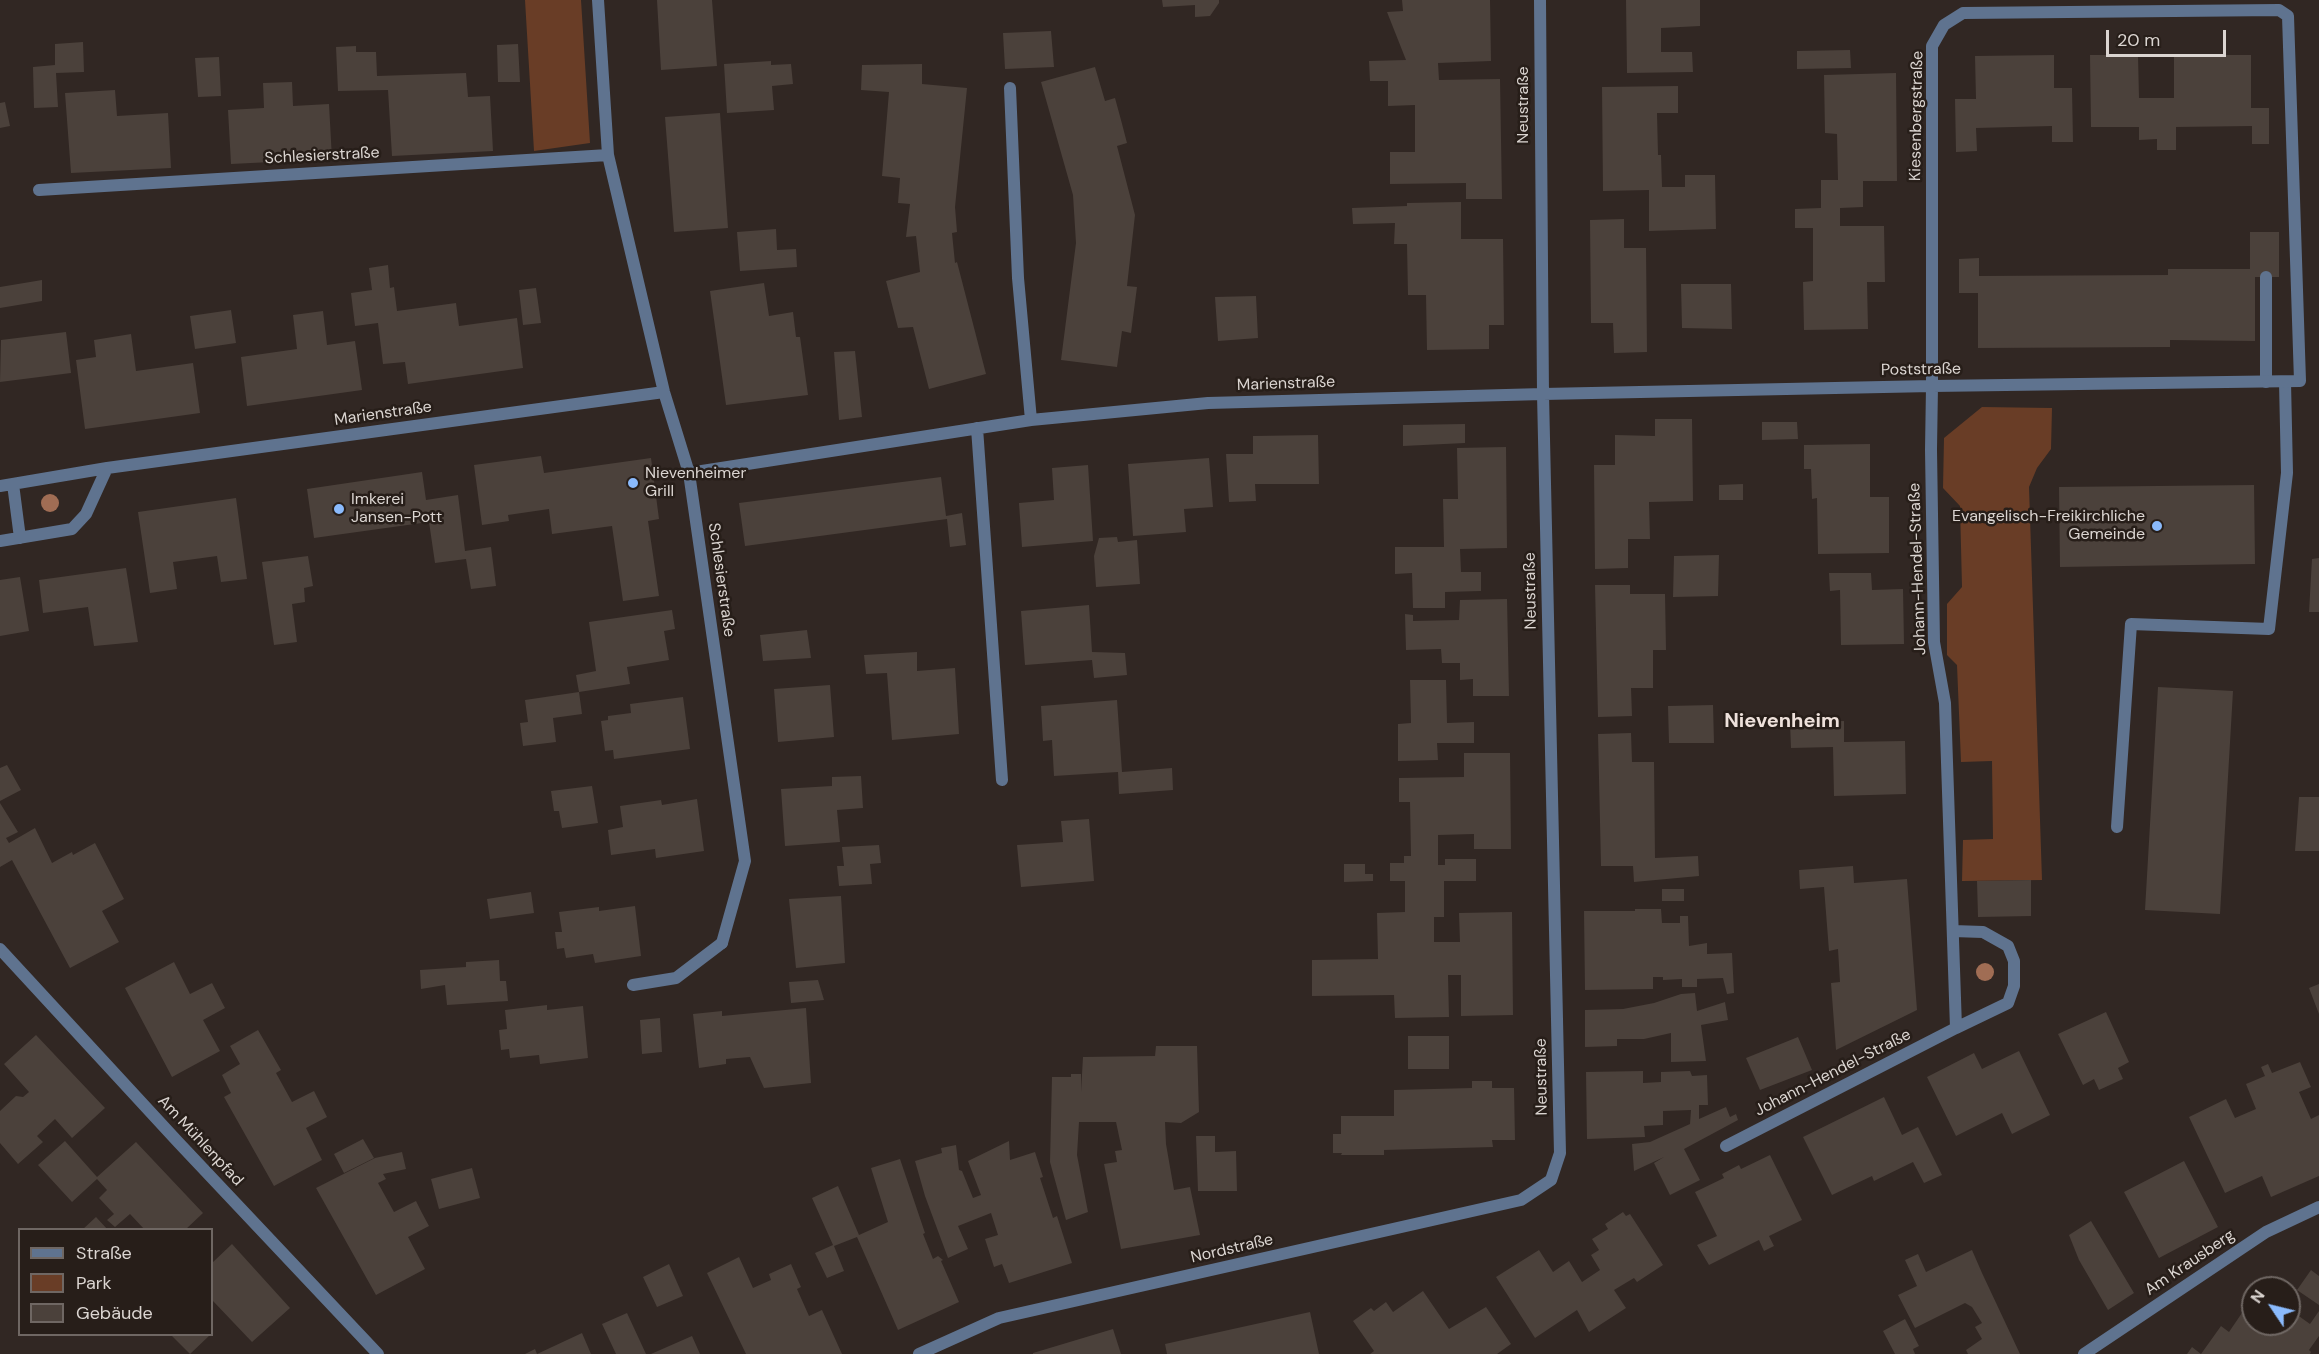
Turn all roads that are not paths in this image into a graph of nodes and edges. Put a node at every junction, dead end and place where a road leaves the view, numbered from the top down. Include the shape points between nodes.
1 (598, 0) edge
2 (1540, 0) edge
3 (1010, 88) dead end
4 (608, 155) junction
5 (39, 190) dead end
6 (2266, 277) dead end
7 (2300, 381) joint
8 (2266, 382) junction
9 (2285, 382) junction
10 (1932, 386) junction
11 (664, 392) junction
12 (1543, 393) junction
13 (1031, 420) junction
14 (977, 428) junction
15 (107, 468) junction
16 (690, 474) junction
17 (6, 485) edge
18 (20, 538) junction
19 (0, 542) edge
20 (1002, 780) dead end
21 (2117, 827) dead end
22 (1953, 931) junction
23 (0, 949) edge
24 (633, 985) dead end
25 (1956, 1028) junction
26 (1726, 1146) dead end
27 (1551, 1180) joint
28 (2319, 1207) edge
29 (378, 1354) edge
30 (919, 1354) edge
31 (2084, 1354) edge

1 - 4 street, Schlesierstraße
2 - 12 street, Neustraße
3 - 13 street via 1018,278
4 - 5 street, Schlesierstraße
4 - 11 street, Schlesierstraße
6 - 8 street
7 - 9 street, Poststraße
7 - 10 street, Kiesenbergstraße via 2289,16 2279,10 1986,12 1963,13 1944,26 1932,46
8 - 9 street, Poststraße
8 - 10 street, Poststraße
9 - 21 street via 2288,473 2269,629 2131,624
10 - 12 street, Poststraße
10 - 22 street, Johann-Hendel-Straße via 1934,642 1945,703
11 - 15 street, Marienstraße
11 - 16 street, Schlesierstraße
12 - 13 street, Marienstraße via 1208,403
12 - 27 street, Neustraße via 1560,1153
13 - 14 street, Marienstraße
14 - 16 street, Marienstraße
14 - 20 street
15 - 17 street, Marienstraße
15 - 18 street via 86,514 72,529
16 - 24 street, Schlesierstraße via 745,861 722,943 676,978
17 - 18 street, Marienstraße
18 - 19 street
22 - 25 street, Johann-Hendel-Straße
22 - 25 street, Johann-Hendel-Straße via 1983,932 2008,946 2014,961 2014,986 2008,1003
23 - 29 street, Am Mühlenpfad
25 - 26 street, Johann-Hendel-Straße
27 - 30 street, Nordstraße via 1521,1200 999,1318
28 - 31 street, Am Krausberg via 2266,1233

